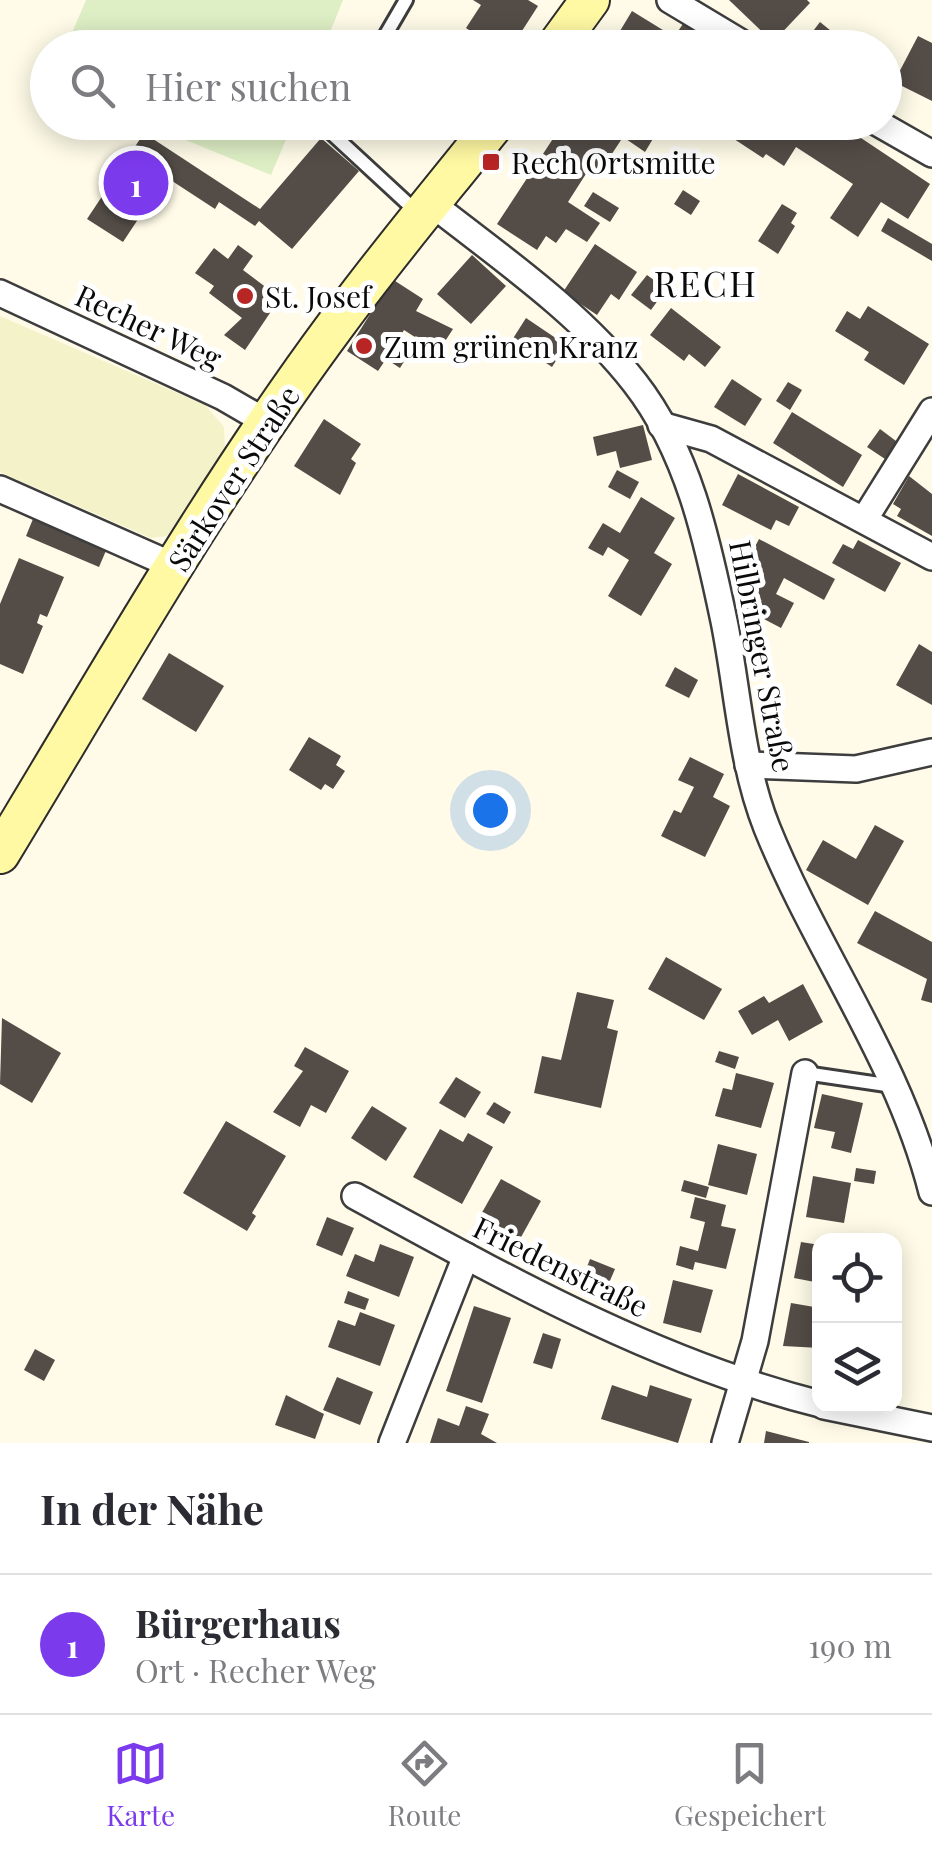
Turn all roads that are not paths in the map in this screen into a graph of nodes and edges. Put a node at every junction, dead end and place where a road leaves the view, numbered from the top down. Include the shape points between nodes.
1 (406, 0) edge
2 (590, 0) edge
3 (670, 0) edge
4 (388, 30) edge
5 (568, 30) edge
6 (720, 30) edge
7 (902, 137) edge
8 (340, 140) edge
9 (482, 140) edge
10 (932, 154) edge
11 (426, 210) junction
12 (0, 293) edge
13 (932, 411) edge
14 (268, 423) junction
15 (661, 426) junction
16 (0, 489) edge
17 (864, 520) junction
18 (932, 558) edge
19 (174, 566) junction
20 (932, 752) edge
21 (748, 765) junction
22 (0, 854) edge
23 (805, 1073) joint
24 (896, 1086) junction
25 (932, 1192) edge
26 (355, 1196) dead end
27 (466, 1256) junction
28 (744, 1383) junction
29 (812, 1402) edge
30 (860, 1413) edge
31 (932, 1428) edge
32 (392, 1443) edge
33 (725, 1443) edge

1 - 4 lane
2 - 5 main road
3 - 6 street
7 - 10 street
8 - 11 lane
9 - 11 main road, Särkover Straße
11 - 14 main road, Särkover Straße
11 - 15 street, Hilbringer Straße via 602,345
12 - 14 street, Recher Weg
13 - 17 street
14 - 19 main road, Särkover Straße
15 - 17 street via 711,439
15 - 21 street, Hilbringer Straße via 703,523
16 - 19 street
17 - 18 street
19 - 22 main road, Särkover Straße
20 - 21 street via 856,769
21 - 24 street, Hilbringer Straße via 788,876
23 - 24 lane
23 - 28 street
24 - 25 street, Hilbringer Straße
26 - 27 street, Friedenstraße
27 - 28 street, Friedenstraße via 679,1359
27 - 32 street
28 - 29 street, Friedenstraße
28 - 33 street
30 - 31 street, Friedenstraße

